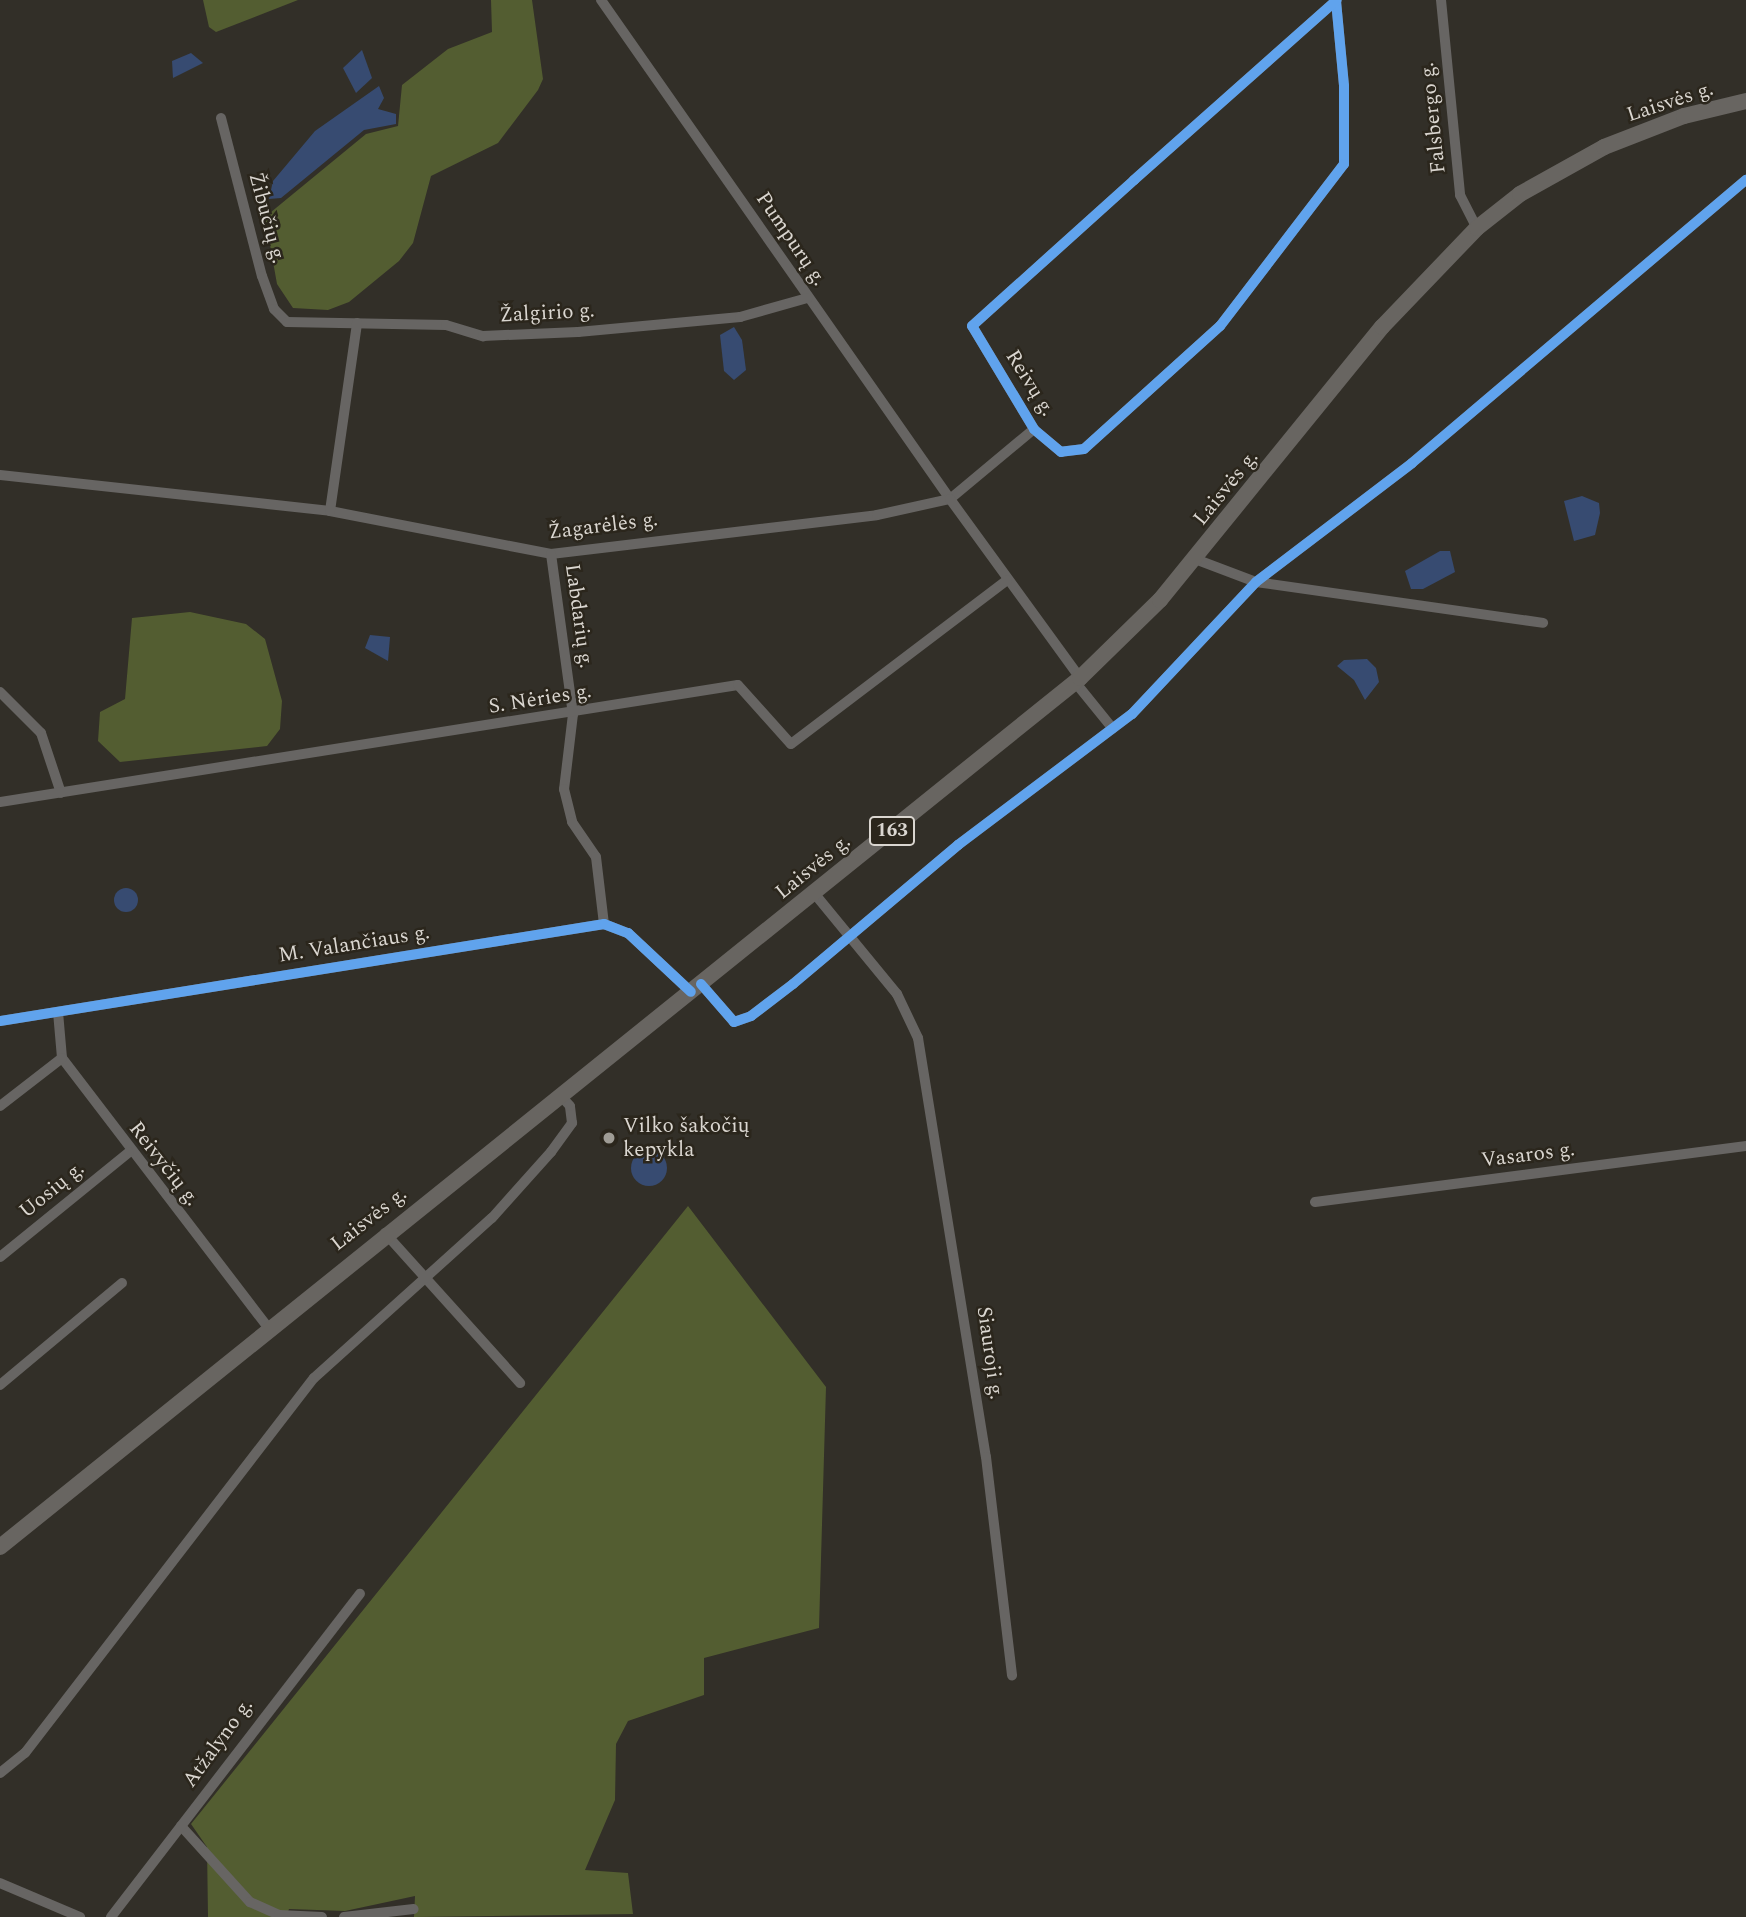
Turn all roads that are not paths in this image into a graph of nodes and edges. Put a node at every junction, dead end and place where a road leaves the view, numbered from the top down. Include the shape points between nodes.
1 (601, 0) edge
2 (1441, 0) edge
3 (1336, 1) edge
4 (1746, 101) edge
5 (221, 118) dead end
6 (1746, 180) edge
7 (1477, 228) junction
8 (807, 298) junction
9 (287, 322) joint
10 (357, 323) junction
11 (1034, 429) junction
12 (0, 475) edge
13 (950, 499) junction
14 (330, 511) junction
15 (551, 554) junction
16 (1195, 559) junction
17 (1007, 580) junction
18 (1255, 582) junction
19 (1544, 623) dead end
20 (1078, 680) junction
21 (0, 692) edge
22 (573, 714) junction
23 (1113, 729) junction
24 (61, 793) junction
25 (0, 802) edge
26 (814, 893) junction
27 (604, 924) junction
28 (850, 936) junction
29 (696, 988) junction
30 (58, 1012) junction
31 (0, 1021) edge
32 (62, 1058) junction
33 (561, 1096) junction
34 (0, 1105) edge
35 (1746, 1146) edge
36 (129, 1152) junction
37 (1315, 1202) dead end
38 (385, 1233) junction
39 (0, 1257) edge
40 (423, 1278) junction
41 (122, 1283) dead end
42 (268, 1327) junction
43 (520, 1383) dead end
44 (0, 1385) edge
45 (0, 1547) edge
46 (360, 1594) dead end
47 (1012, 1675) dead end
48 (0, 1773) edge
49 (181, 1826) junction
50 (0, 1882) edge
51 (414, 1909) dead end
52 (80, 1917) edge
53 (111, 1917) edge
54 (322, 1917) edge
55 (344, 1917) edge

1 - 8 street, Pumpurų g.
2 - 7 street, Falsbergo g. via 1460,195
3 - 11 street, Reivų g. via 972,326
3 - 11 street, Reivų g. via 1345,100 1344,164 1220,326 1084,449 1067,455
4 - 7 main road, Laisvės g. / 163 via 1675,119 1604,147 1520,194
5 - 9 street, Žibučių g. via 262,276 274,309
6 - 18 street via 1412,463
7 - 16 main road, Laisvės g. / 163 via 1390,318
8 - 10 street, Žalgirio g. via 740,317 578,332 483,336 446,325
8 - 13 street, Pumpurų g.
9 - 10 street, Žalgirio g.
10 - 14 street
11 - 13 street
12 - 14 street, Žagarėlės g.
13 - 15 street, Žagarėlės g. via 877,515
13 - 17 street
14 - 15 street, Žagarėlės g.
15 - 22 street, Labdarių g.
16 - 18 street
16 - 20 main road, Laisvės g. / 163
17 - 20 street
17 - 22 street, S. Nėries g. via 791,744 738,685
18 - 19 street
18 - 23 street via 1181,666
20 - 23 street
20 - 26 main road, Laisvės g. / 163
21 - 24 street via 41,733
22 - 24 street, S. Nėries g.
22 - 27 street, Labdarių g. via 564,789 572,822 596,857
23 - 28 street
24 - 25 street, S. Nėries g.
26 - 28 street, Siauroji g.
26 - 29 main road, Laisvės g. / 163
27 - 29 street via 628,933
27 - 30 street, M. Valančiaus g.
28 - 29 street via 739,1022 728,1019
28 - 47 street, Siauroji g. via 897,994 918,1038 986,1457
29 - 33 main road, Laisvės g. / 163
30 - 31 street, M. Valančiaus g.
30 - 32 street
32 - 34 street
32 - 36 street, Reivyčių g.
33 - 38 main road, Laisvės g. / 163
33 - 40 street via 572,1113 567,1132 492,1218
35 - 37 street, Vasaros g.
36 - 39 street, Uosių g.
36 - 42 street, Reivyčių g.
38 - 40 street
38 - 42 main road, Laisvės g. / 163
40 - 43 street
40 - 48 street via 296,1399 25,1753
41 - 44 street
42 - 45 main road, Laisvės g. / 163
46 - 49 street, Atžalyno g.
49 - 53 street, Atžalyno g.
49 - 54 street via 250,1902 279,1914
50 - 52 street
51 - 55 street

